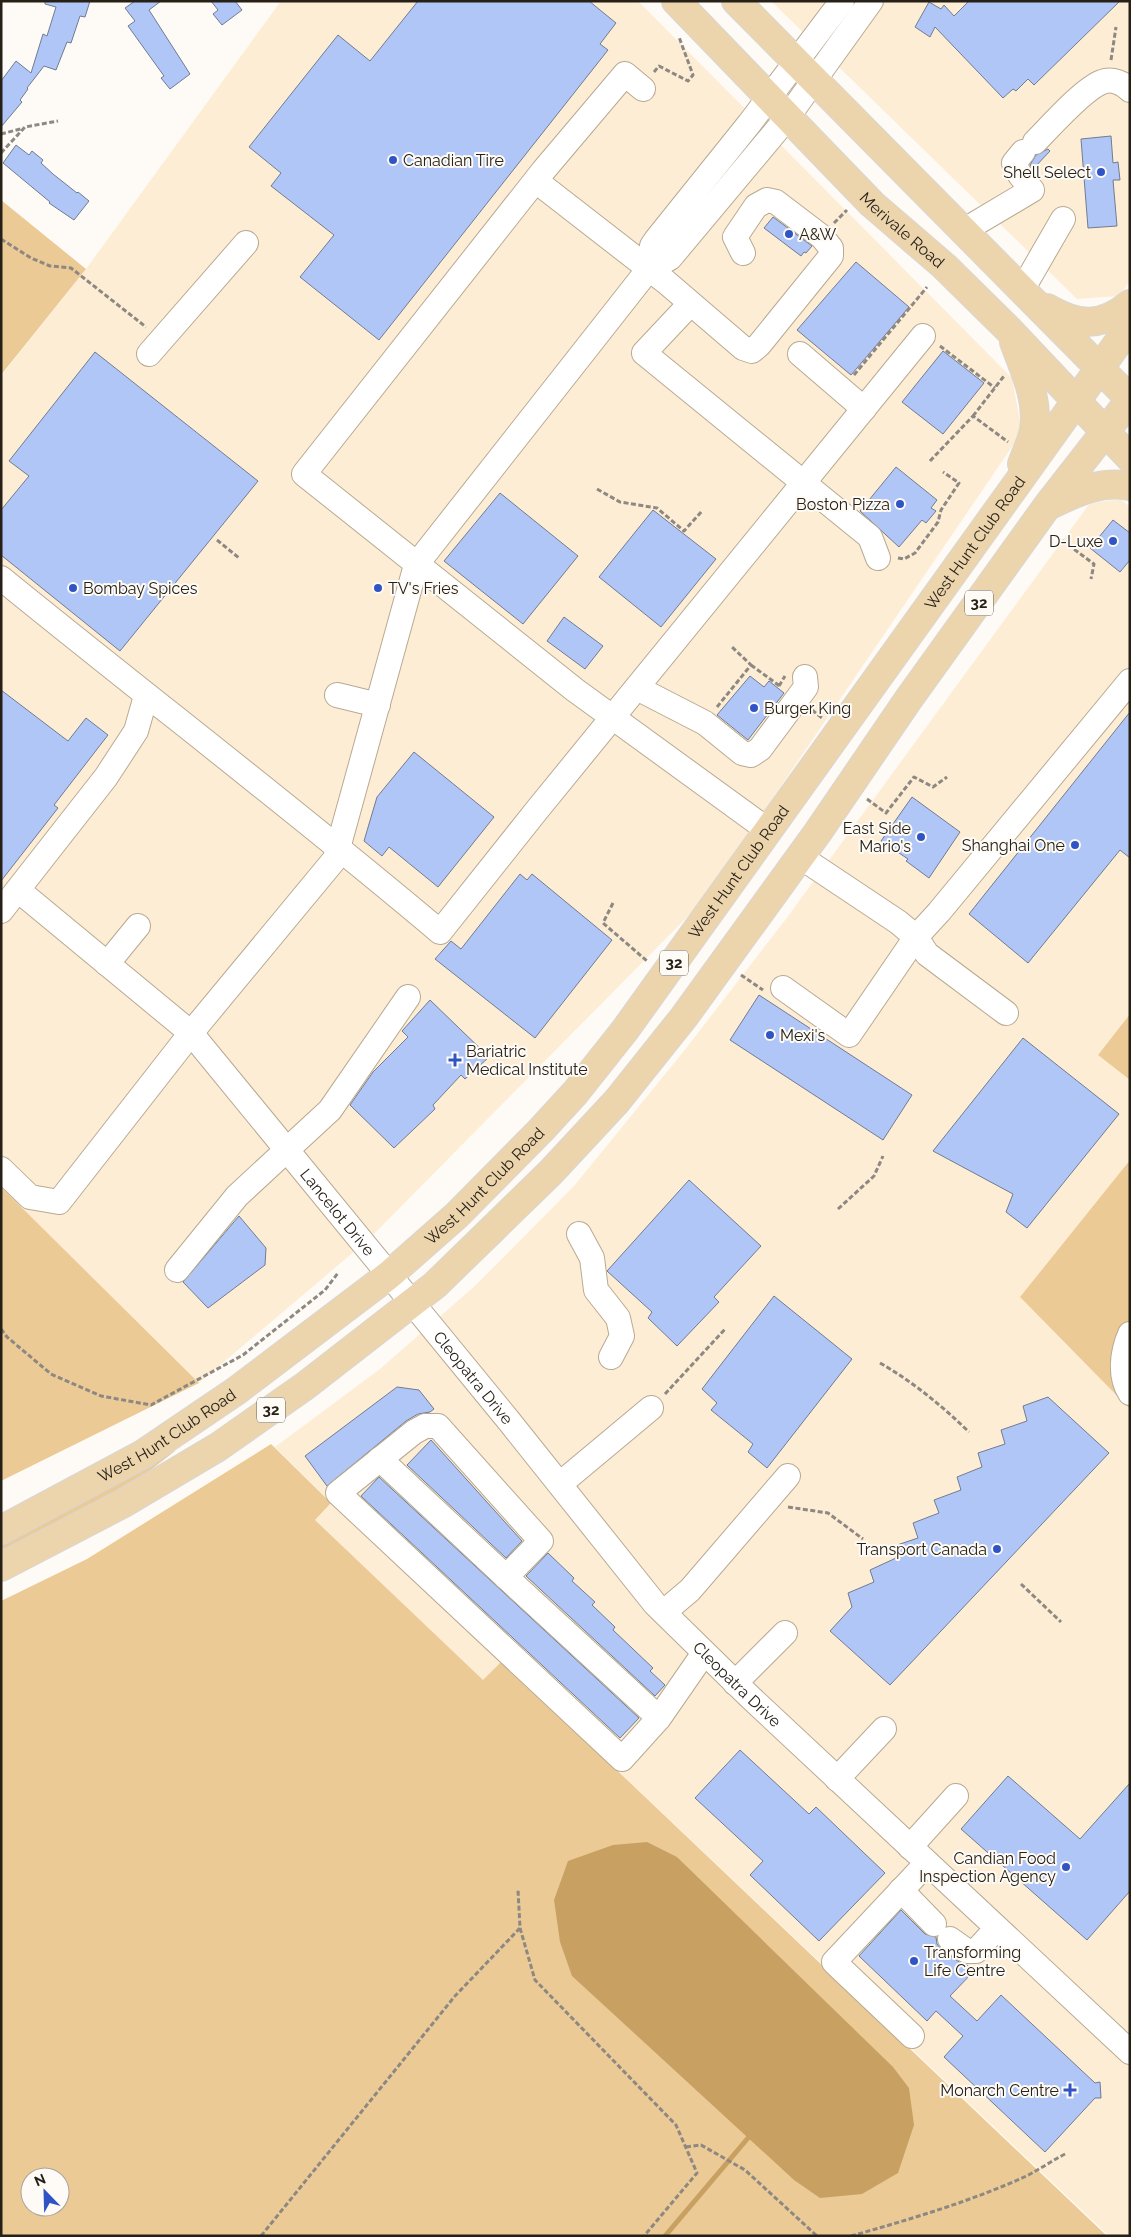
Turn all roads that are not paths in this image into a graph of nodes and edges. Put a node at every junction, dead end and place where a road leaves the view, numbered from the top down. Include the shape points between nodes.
1 (676, 1) edge
2 (736, 1) edge
3 (842, 1) edge
4 (871, 1) edge
5 (796, 62) junction
6 (815, 80) junction
7 (643, 89) road end
8 (1130, 90) edge
9 (768, 98) junction
10 (788, 118) junction
11 (536, 181) junction
12 (1063, 219) dead end
13 (963, 231) junction
14 (246, 243) dead end
15 (743, 253) dead end
16 (648, 270) junction
17 (1026, 294) junction
18 (690, 304) junction
19 (1130, 304) edge
20 (1130, 326) edge
21 (1010, 331) junction
22 (923, 336) road end
23 (154, 348) road end
24 (800, 354) dead end
25 (1100, 368) junction
26 (1130, 399) edge
27 (1076, 401) junction
28 (864, 409) junction
29 (1105, 432) junction
30 (1130, 458) edge
31 (804, 483) junction
32 (1130, 486) edge
33 (1012, 492) junction
34 (1048, 506) junction
35 (878, 558) road end
36 (416, 565) junction
37 (1, 578) edge
38 (805, 677) dead end
39 (1130, 682) edge
40 (637, 688) junction
41 (337, 695) dead end
42 (146, 696) junction
43 (378, 705) junction
44 (612, 718) junction
45 (770, 831) junction
46 (338, 846) junction
47 (799, 856) junction
48 (18, 890) junction
49 (1, 911) edge
50 (138, 926) dead end
51 (916, 936) junction
52 (107, 964) junction
53 (783, 988) road end
54 (408, 997) dead end
55 (1006, 1013) dead end
56 (191, 1033) junction
57 (287, 1150) junction
58 (1, 1169) edge
59 (579, 1234) dead end
60 (177, 1270) dead end
61 (389, 1275) junction
62 (412, 1302) junction
63 (1130, 1334) edge
64 (611, 1357) dead end
65 (1130, 1392) edge
66 (651, 1408) road end
67 (380, 1459) junction
68 (788, 1476) dead end
69 (560, 1484) junction
70 (1, 1530) edge
71 (1, 1567) edge
72 (506, 1577) junction
73 (664, 1612) junction
74 (785, 1633) dead end
75 (704, 1653) junction
76 (735, 1682) junction
77 (659, 1718) junction
78 (884, 1729) dead end
79 (837, 1779) junction
80 (956, 1796) dead end
81 (919, 1855) junction
82 (901, 1890) junction
83 (997, 1928) junction
84 (912, 2036) dead end
85 (1130, 2052) edge

1 - 9 main road, Merivale Road
2 - 5 main road
3 - 5 street
4 - 6 street
5 - 6 main road
5 - 9 street
6 - 10 street
6 - 13 main road
7 - 11 street via 624,74
8 - 13 street via 1124,84 1100,82 1081,97 1014,162 1032,190
9 - 10 main road, Merivale Road
9 - 16 street via 656,240
10 - 16 street via 670,258
10 - 21 main road, Merivale Road via 872,204 944,266
11 - 16 street
11 - 36 street via 304,474
12 - 17 street
13 - 17 main road
14 - 23 street
15 - 18 street via 735,237 756,206 767,200 776,202 822,237 831,248 831,256 752,351 743,348
16 - 18 street
16 - 36 street
17 - 19 main road via 1060,315 1090,323 1117,315
17 - 25 main road
18 - 31 street via 644,353
20 - 25 main road, West Hunt Club Road / 32
21 - 27 main road, Merivale Road
21 - 33 main road via 1029,383 1035,417
22 - 28 street
24 - 28 street
25 - 26 main road
25 - 27 main road, West Hunt Club Road / 32
26 - 29 main road, 32
27 - 29 main road, Merivale Road
27 - 33 main road, West Hunt Club Road / 32
28 - 31 street
29 - 30 main road, Merivale Road
29 - 34 main road, 32
31 - 35 street via 870,536
31 - 40 street
32 - 34 main road via 1098,485
33 - 45 main road, West Hunt Club Road / 32
34 - 47 main road, 32
36 - 43 street
36 - 44 street
37 - 42 street
38 - 40 street via 806,687 760,749 751,755 742,752 705,723
39 - 51 street
40 - 44 street
41 - 43 street
42 - 46 street
42 - 48 street via 136,731 106,777
43 - 46 street
44 - 45 street
44 - 46 street via 440,932
45 - 47 main road
45 - 61 main road, West Hunt Club Road / 32 via 575,1093 457,1215
46 - 56 street via 335,859
47 - 51 street
47 - 62 main road, 32 via 684,1017 617,1101 495,1227 435,1285
48 - 49 street
48 - 52 street, Lancelot Drive
50 - 52 street
51 - 53 street via 849,1034
51 - 55 street via 927,954
52 - 56 street, Lancelot Drive
54 - 57 street via 330,1110
56 - 57 street, Lancelot Drive
56 - 58 street via 59,1202 30,1197
57 - 60 street via 237,1196
57 - 61 street, Lancelot Drive
59 - 64 street via 592,1258 596,1290 618,1318 622,1336
61 - 62 street, Cleopatra Drive
61 - 70 main road, West Hunt Club Road / 32 via 236,1391 143,1454
62 - 69 street, Cleopatra Drive
62 - 71 main road, 32 via 305,1386 218,1447 122,1504
63 - 65 street via 1121,1369
66 - 69 street
67 - 72 street
67 - 72 street via 414,1432 425,1426 438,1426 541,1541
67 - 77 street via 338,1493 622,1758
68 - 73 street via 690,1590
69 - 73 street, Cleopatra Drive
72 - 77 street
73 - 75 street, Cleopatra Drive
74 - 76 street
75 - 76 street, Cleopatra Drive
75 - 77 street
76 - 79 street, Cleopatra Drive
78 - 79 street
79 - 81 street, Cleopatra Drive
80 - 81 street
81 - 82 street
81 - 83 street, Cleopatra Drive
82 - 83 street via 967,1951 976,1951
82 - 84 street via 834,1962
83 - 85 street, Cleopatra Drive

